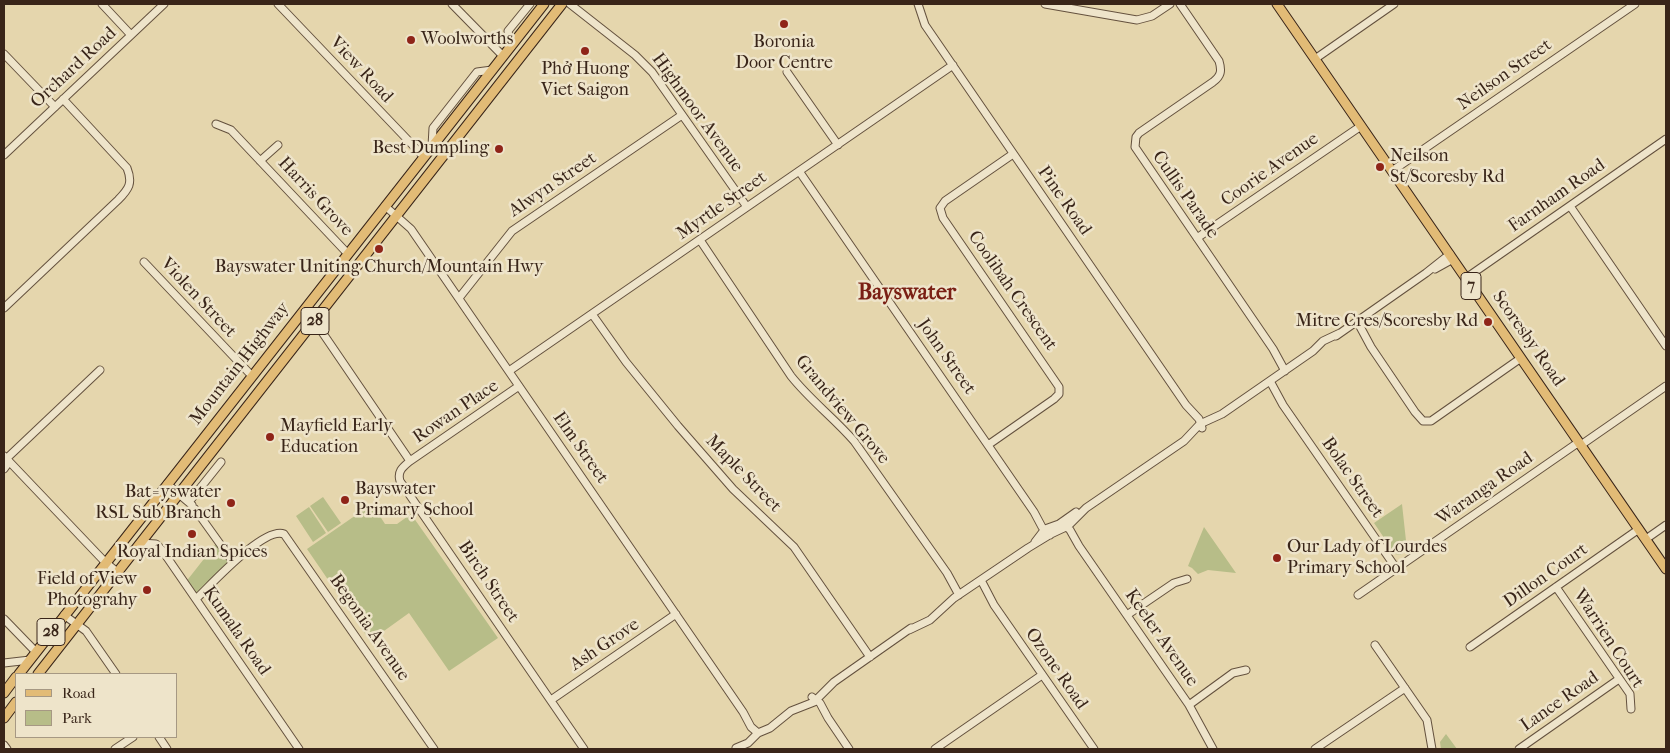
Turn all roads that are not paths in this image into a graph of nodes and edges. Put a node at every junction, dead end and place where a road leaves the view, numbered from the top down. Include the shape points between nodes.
1 (102, 4) edge
2 (164, 4) edge
3 (278, 4) edge
4 (452, 4) edge
5 (530, 4) edge
6 (544, 4) edge
7 (562, 4) edge
8 (570, 4) edge
9 (918, 4) edge
10 (923, 4) edge
11 (1045, 4) edge
12 (1170, 4) edge
13 (1180, 4) edge
14 (1277, 4) edge
15 (1394, 4) edge
16 (1635, 4) edge
17 (920, 12) junction
18 (131, 35) junction
19 (511, 47) junction
20 (4, 54) edge
21 (503, 56) junction
22 (1315, 59) junction
23 (953, 65) junction
24 (787, 72) dead end
25 (63, 99) junction
26 (55, 107) junction
27 (682, 115) junction
28 (216, 124) dead end
29 (1361, 126) junction
30 (1666, 140) edge
31 (278, 144) dead end
32 (838, 145) junction
33 (1013, 154) junction
34 (4, 155) edge
35 (424, 157) junction
36 (260, 161) junction
37 (799, 171) junction
38 (1392, 171) junction
39 (385, 206) junction
40 (1570, 206) junction
41 (747, 207) junction
42 (397, 216) junction
43 (1197, 238) junction
44 (700, 240) junction
45 (348, 254) junction
46 (1451, 257) junction
47 (144, 262) dead end
48 (1466, 278) junction
49 (459, 298) junction
50 (4, 308) edge
51 (301, 314) junction
52 (592, 314) junction
53 (1355, 323) junction
54 (313, 324) junction
55 (1666, 346) edge
56 (1521, 358) junction
57 (1289, 368) junction
58 (100, 370) dead end
59 (509, 371) junction
60 (252, 376) junction
61 (1268, 383) junction
62 (519, 386) junction
63 (1666, 386) edge
64 (1201, 425) junction
65 (1580, 443) junction
66 (988, 445) junction
67 (6, 459) edge
68 (410, 461) junction
69 (220, 462) dead end
70 (4, 469) edge
71 (167, 484) junction
72 (179, 494) junction
73 (193, 506) junction
74 (1666, 525) edge
75 (1065, 526) junction
76 (1639, 529) junction
77 (1047, 531) junction
78 (1646, 539) junction
79 (141, 543) junction
80 (105, 562) junction
81 (233, 562) junction
82 (1396, 568) junction
83 (1666, 568) edge
84 (117, 572) junction
85 (1187, 579) dead end
86 (978, 582) junction
87 (1556, 587) junction
88 (959, 595) junction
89 (1358, 595) dead end
90 (196, 599) junction
91 (676, 614) junction
92 (64, 615) junction
93 (1127, 615) junction
94 (4, 619) edge
95 (77, 624) junction
96 (1375, 645) dead end
97 (1470, 647) dead end
98 (36, 652) junction
99 (870, 657) junction
100 (30, 660) junction
101 (4, 663) edge
102 (1246, 670) dead end
103 (20, 673) edge
104 (39, 673) edge
105 (115, 673) edge
106 (1042, 675) junction
107 (15, 678) edge
108 (1619, 679) junction
109 (1405, 688) junction
110 (4, 693) edge
111 (814, 699) junction
112 (551, 700) junction
113 (15, 703) edge
114 (1189, 705) junction
115 (1631, 709) dead end
116 (4, 718) edge
117 (757, 731) junction
118 (132, 738) edge
119 (160, 738) edge
120 (4, 745) edge
121 (7, 749) edge
122 (115, 749) edge
123 (167, 749) edge
124 (299, 749) edge
125 (434, 749) edge
126 (584, 749) edge
127 (735, 749) edge
128 (849, 749) edge
129 (935, 749) edge
130 (1094, 749) edge
131 (1213, 749) edge
132 (1315, 749) edge
133 (1432, 749) edge
134 (1519, 749) edge

1 - 18 street
2 - 18 street, Orchard Road
3 - 35 street, View Road
4 - 21 street
5 - 19 street via 508,31
6 - 19 main road, Mountain Highway / 28
7 - 42 main road, Mountain Highway / 28
8 - 27 street, Highmoor Avenue via 645,64
9 - 17 street, Pine Road
10 - 17 street
11 - 12 street via 1137,20 1152,16
13 - 43 street, Cullis Parade via 1219,61 1220,74 1138,133 1135,147
14 - 22 main road, Scoresby Road / 7
15 - 22 street
16 - 38 street, Neilson Street
17 - 23 street, Pine Road via 925,25
18 - 25 street, Orchard Road
19 - 21 main road, Mountain Highway / 28
20 - 26 street
21 - 35 main road, Mountain Highway / 28
22 - 29 main road, Scoresby Road / 7
23 - 32 street, Myrtle Street
23 - 33 street, Pine Road
24 - 32 street
25 - 26 street, Orchard Road
25 - 50 street via 127,168 129,187
26 - 34 street, Orchard Road
27 - 41 street, Highmoor Avenue
27 - 49 street, Alwyn Street via 512,231
28 - 36 street, Harris Grove via 232,130
29 - 38 main road, Scoresby Road / 7
29 - 43 street, Coorie Avenue
30 - 40 street, Farnham Road
31 - 36 street, Harris Grove
32 - 37 street, Myrtle Street
33 - 64 street, Pine Road
33 - 66 street, Coolibah Crescent via 945,201 940,208 943,218 1059,387 1059,394 1054,399
35 - 39 main road, Mountain Highway / 28
36 - 45 street, Harris Grove
37 - 41 street, Myrtle Street
37 - 66 street, John Street
38 - 46 main road, Scoresby Road / 7
39 - 42 street, Elm Street
39 - 45 main road, Mountain Highway / 28
40 - 48 street, Farnham Road
40 - 55 street
41 - 44 street, Myrtle Street
42 - 49 street, Elm Street via 411,229
42 - 54 main road, Mountain Highway / 28
43 - 57 street, Cullis Parade
44 - 52 street, Myrtle Street
44 - 88 street, Grandview Grove via 791,376 854,441
45 - 51 main road, Mountain Highway / 28
46 - 48 main road, Scoresby Road / 7
46 - 53 street
47 - 60 street, Violen Street
48 - 56 main road, Scoresby Road / 7
49 - 59 street, Elm Street
51 - 54 street
51 - 60 main road, Mountain Highway / 28
52 - 59 street, Myrtle Street
52 - 99 street, Maple Street via 684,433 734,489 794,546
53 - 56 street via 1423,422 1431,421
53 - 57 street via 1316,354
54 - 68 street via 322,332
54 - 72 main road, Mountain Highway / 28
56 - 65 main road, Scoresby Road / 7
57 - 61 street
58 - 67 street
59 - 62 street, Elm Street
60 - 71 main road, Mountain Highway / 28
61 - 64 street via 1215,422
61 - 82 street, Bolac Street
62 - 68 street, Rowan Place
62 - 91 street, Elm Street
63 - 65 street, Waranga Road
64 - 75 street via 1193,437 1086,508
65 - 76 main road, Scoresby Road / 7
65 - 82 street, Waranga Road
66 - 77 street, John Street
67 - 70 street
67 - 80 street
68 - 112 street, Birch Street via 400,470 400,481
69 - 73 street
71 - 72 street
71 - 80 main road, Mountain Highway / 28
72 - 73 street
72 - 79 main road, Mountain Highway / 28
73 - 81 street
74 - 78 street
75 - 77 street
75 - 93 street, Keeler Avenue
76 - 78 main road, Scoresby Road / 7
76 - 87 street, Dillon Court
77 - 86 street
78 - 83 main road, Scoresby Road / 7
79 - 84 main road, Mountain Highway / 28
79 - 90 street, Kumala Road via 156,544 162,550
80 - 84 street
80 - 92 main road, Mountain Highway / 28
81 - 90 street
81 - 125 street, Begonia Avenue via 274,533 282,532 288,537
82 - 89 street, Waranga Road
84 - 95 main road, Mountain Highway / 28
85 - 93 street via 1170,585
86 - 88 street
86 - 106 street, Ozone Road
87 - 97 street, Dillon Court
87 - 108 street, Warrien Court
88 - 99 street
90 - 124 street, Kumala Road
91 - 112 street, Ash Grove
91 - 117 street, Elm Street
92 - 95 street
92 - 98 main road, Mountain Highway / 28
93 - 114 street, Keeler Avenue
94 - 98 street
95 - 104 main road, Mountain Highway / 28
95 - 105 street via 88,633
96 - 109 street
98 - 100 main road, Mountain Highway / 28
99 - 111 street via 822,687
100 - 101 street
100 - 103 main road, Mountain Highway / 28
102 - 114 street via 1233,674
106 - 129 street
106 - 130 street, Ozone Road
107 - 110 main road
108 - 115 street, Warrien Court via 1630,694
108 - 134 street, Lance Road
109 - 132 street
109 - 133 street via 1427,720
111 - 117 street via 800,702 770,728
111 - 128 street
112 - 126 street, Birch Street
113 - 116 main road
114 - 131 street, Keeler Avenue
117 - 127 street via 748,743
118 - 122 street
119 - 123 street
120 - 121 street

